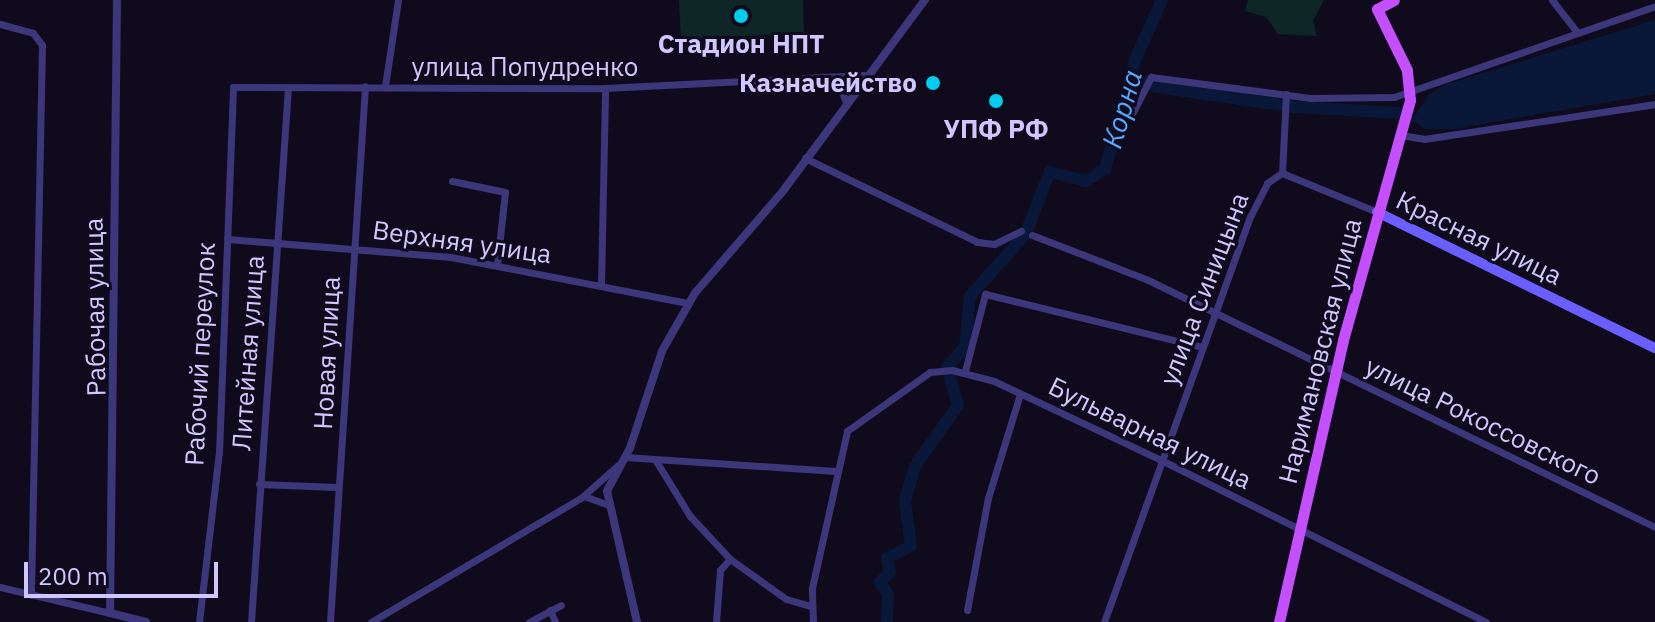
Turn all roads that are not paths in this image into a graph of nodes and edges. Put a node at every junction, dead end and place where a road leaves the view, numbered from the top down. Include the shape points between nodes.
1 (117, 0) edge
2 (398, 0) edge
3 (925, 0) edge
4 (1394, 0) edge
5 (1552, 0) edge
6 (1374, 4) edge
7 (1655, 7) edge
8 (0, 24) edge
9 (1577, 32) junction
10 (864, 75) junction
11 (832, 78) junction
12 (365, 86) junction
13 (385, 86) junction
14 (233, 87) joint
15 (288, 88) junction
16 (605, 88) junction
17 (1411, 92) junction
18 (845, 100) junction
19 (1286, 102) junction
20 (1655, 104) edge
21 (1132, 114) dead end
22 (1400, 135) junction
23 (805, 158) junction
24 (1282, 173) junction
25 (452, 181) dead end
26 (1377, 212) junction
27 (1021, 231) dead end
28 (1032, 235) dead end
29 (227, 239) junction
30 (275, 242) junction
31 (353, 248) junction
32 (497, 265) junction
33 (601, 285) junction
34 (688, 303) junction
35 (1215, 313) junction
36 (1203, 347) junction
37 (1655, 348) edge
38 (965, 371) junction
39 (1335, 372) junction
40 (1020, 394) junction
41 (625, 457) junction
42 (1161, 460) junction
43 (656, 461) junction
44 (618, 465) junction
45 (836, 471) junction
46 (259, 484) junction
47 (337, 487) junction
48 (582, 497) junction
49 (609, 505) junction
50 (1300, 527) junction
51 (1655, 527) edge
52 (730, 559) junction
53 (0, 587) edge
54 (31, 595) junction
55 (561, 605) dead end
56 (810, 606) junction
57 (550, 610) junction
58 (967, 610) dead end
59 (110, 613) junction
60 (146, 622) edge
61 (199, 622) edge
62 (251, 622) edge
63 (330, 622) edge
64 (371, 622) edge
65 (529, 622) edge
66 (555, 622) edge
67 (637, 622) edge
68 (716, 622) edge
69 (813, 622) edge
70 (1104, 622) edge
71 (1279, 622) edge
72 (1486, 622) edge

1 - 59 street, Рабочая улица
2 - 13 street
3 - 10 street
4 - 6 main road
5 - 9 street
6 - 17 main road
7 - 9 street
8 - 54 street via 33,33 42,45
9 - 17 street
10 - 11 street, улица Попудренко
10 - 18 street
11 - 16 street, улица Попудренко
11 - 18 street via 845,85
12 - 13 street, улица Попудренко
12 - 15 street, улица Попудренко
12 - 31 street, Новая улица
13 - 16 street, улица Попудренко
14 - 15 street, улица Попудренко
14 - 29 street, Рабочий переулок
15 - 30 street, Литейная улица
16 - 33 street
17 - 19 street
17 - 22 main road, Наримановская улица
18 - 23 street
19 - 21 street via 1145,83
19 - 24 street, улица Синицына
20 - 22 street via 1468,134
22 - 26 main road, Наримановская улица
23 - 27 street via 977,242 994,244
23 - 34 street
24 - 26 street, Красная улица
24 - 35 street, улица Синицына via 1255,206
25 - 32 street via 505,192
26 - 37 main road, Красная улица
26 - 39 main road, Наримановская улица
28 - 35 street, улица Рокоссовского
29 - 30 street, Верхняя улица
29 - 61 street, Рабочий переулок via 219,453
30 - 31 street, Верхняя улица
30 - 46 street, Литейная улица
31 - 32 street, Верхняя улица
31 - 47 street, Новая улица
32 - 33 street, Верхняя улица
33 - 34 street, Верхняя улица
34 - 41 street via 656,364
35 - 36 street, улица Синицына
35 - 39 street, улица Рокоссовского
36 - 38 street via 988,294
36 - 42 street, улица Синицына
38 - 40 street, Бульварная улица
38 - 45 street, Бульварная улица via 940,370 865,411 847,431
39 - 50 main road, Наримановская улица
39 - 51 street, улица Рокоссовского
40 - 42 street, Бульварная улица
40 - 58 street via 990,487
41 - 43 street
41 - 44 street
42 - 50 street, Бульварная улица
42 - 70 street, улица Синицына
43 - 45 street
43 - 52 street via 690,516
44 - 48 street
44 - 49 street via 607,491
45 - 56 street
46 - 47 street
46 - 62 street, Литейная улица
47 - 63 street, Новая улица
48 - 49 street
48 - 64 street
49 - 67 street
50 - 71 main road, Наримановская улица
50 - 72 street, Бульварная улица
52 - 56 street via 786,599
52 - 68 street via 720,570
53 - 54 street
54 - 59 street
55 - 57 street
56 - 69 street
57 - 65 street
57 - 66 street
59 - 60 street

